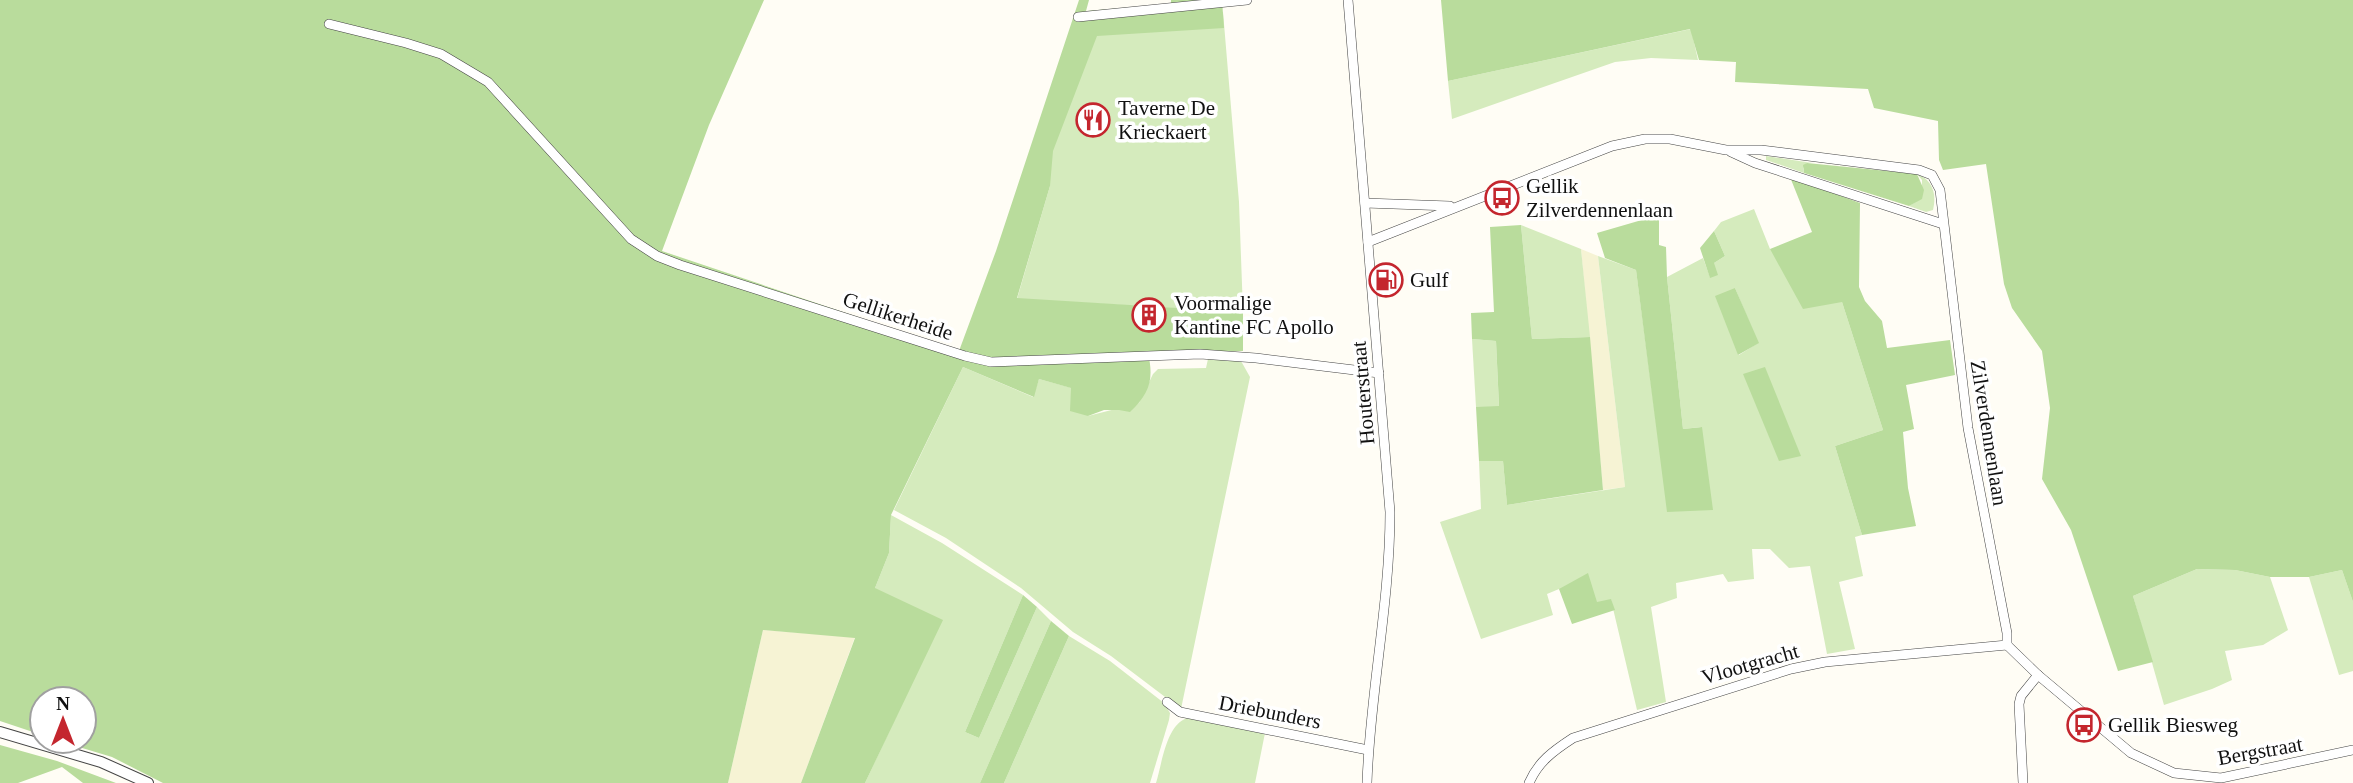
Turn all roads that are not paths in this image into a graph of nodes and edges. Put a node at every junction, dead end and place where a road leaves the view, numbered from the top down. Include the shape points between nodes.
1 (1247, 0) edge
2 (1348, 0) edge
3 (1078, 18) dead end
4 (329, 24) dead end
5 (1726, 150) junction
6 (1365, 203) junction
7 (1455, 206) junction
8 (1943, 224) junction
9 (1368, 242) junction
10 (1379, 373) junction
11 (2007, 646) junction
12 (2038, 675) junction
13 (1167, 702) dead end
14 (0, 732) edge
15 (1368, 750) junction
16 (2353, 750) edge
17 (148, 783) edge
18 (1367, 783) edge
19 (1529, 783) edge
20 (2023, 783) edge

1 - 3 street
2 - 6 street, Houterstraat
4 - 10 street, Gellikerheide via 441,54 488,82 631,239 680,265 991,362 1199,354
5 - 7 street, Zilverdennenlaan via 1645,139 1612,146
5 - 8 street, Zilverdennenlaan
5 - 8 street, Zilverdennenlaan via 1761,150 1919,170 1932,175 1940,190
6 - 7 street, Zilverdennenlaan
6 - 9 street, Houterstraat
7 - 9 street, Zilverdennenlaan
8 - 11 street, Zilverdennenlaan via 1968,428
9 - 10 street, Houterstraat
10 - 15 street, Houterstraat via 1390,542
11 - 12 street, Bergstraat
11 - 19 street, Vlootgracht via 1791,668 1573,738 1542,762
12 - 16 street, Bergstraat via 2132,753 2174,773 2221,778
12 - 20 street via 2019,704
13 - 15 street, Driebunders via 1180,712
14 - 17 street via 101,762
15 - 18 street, Houterstraat

